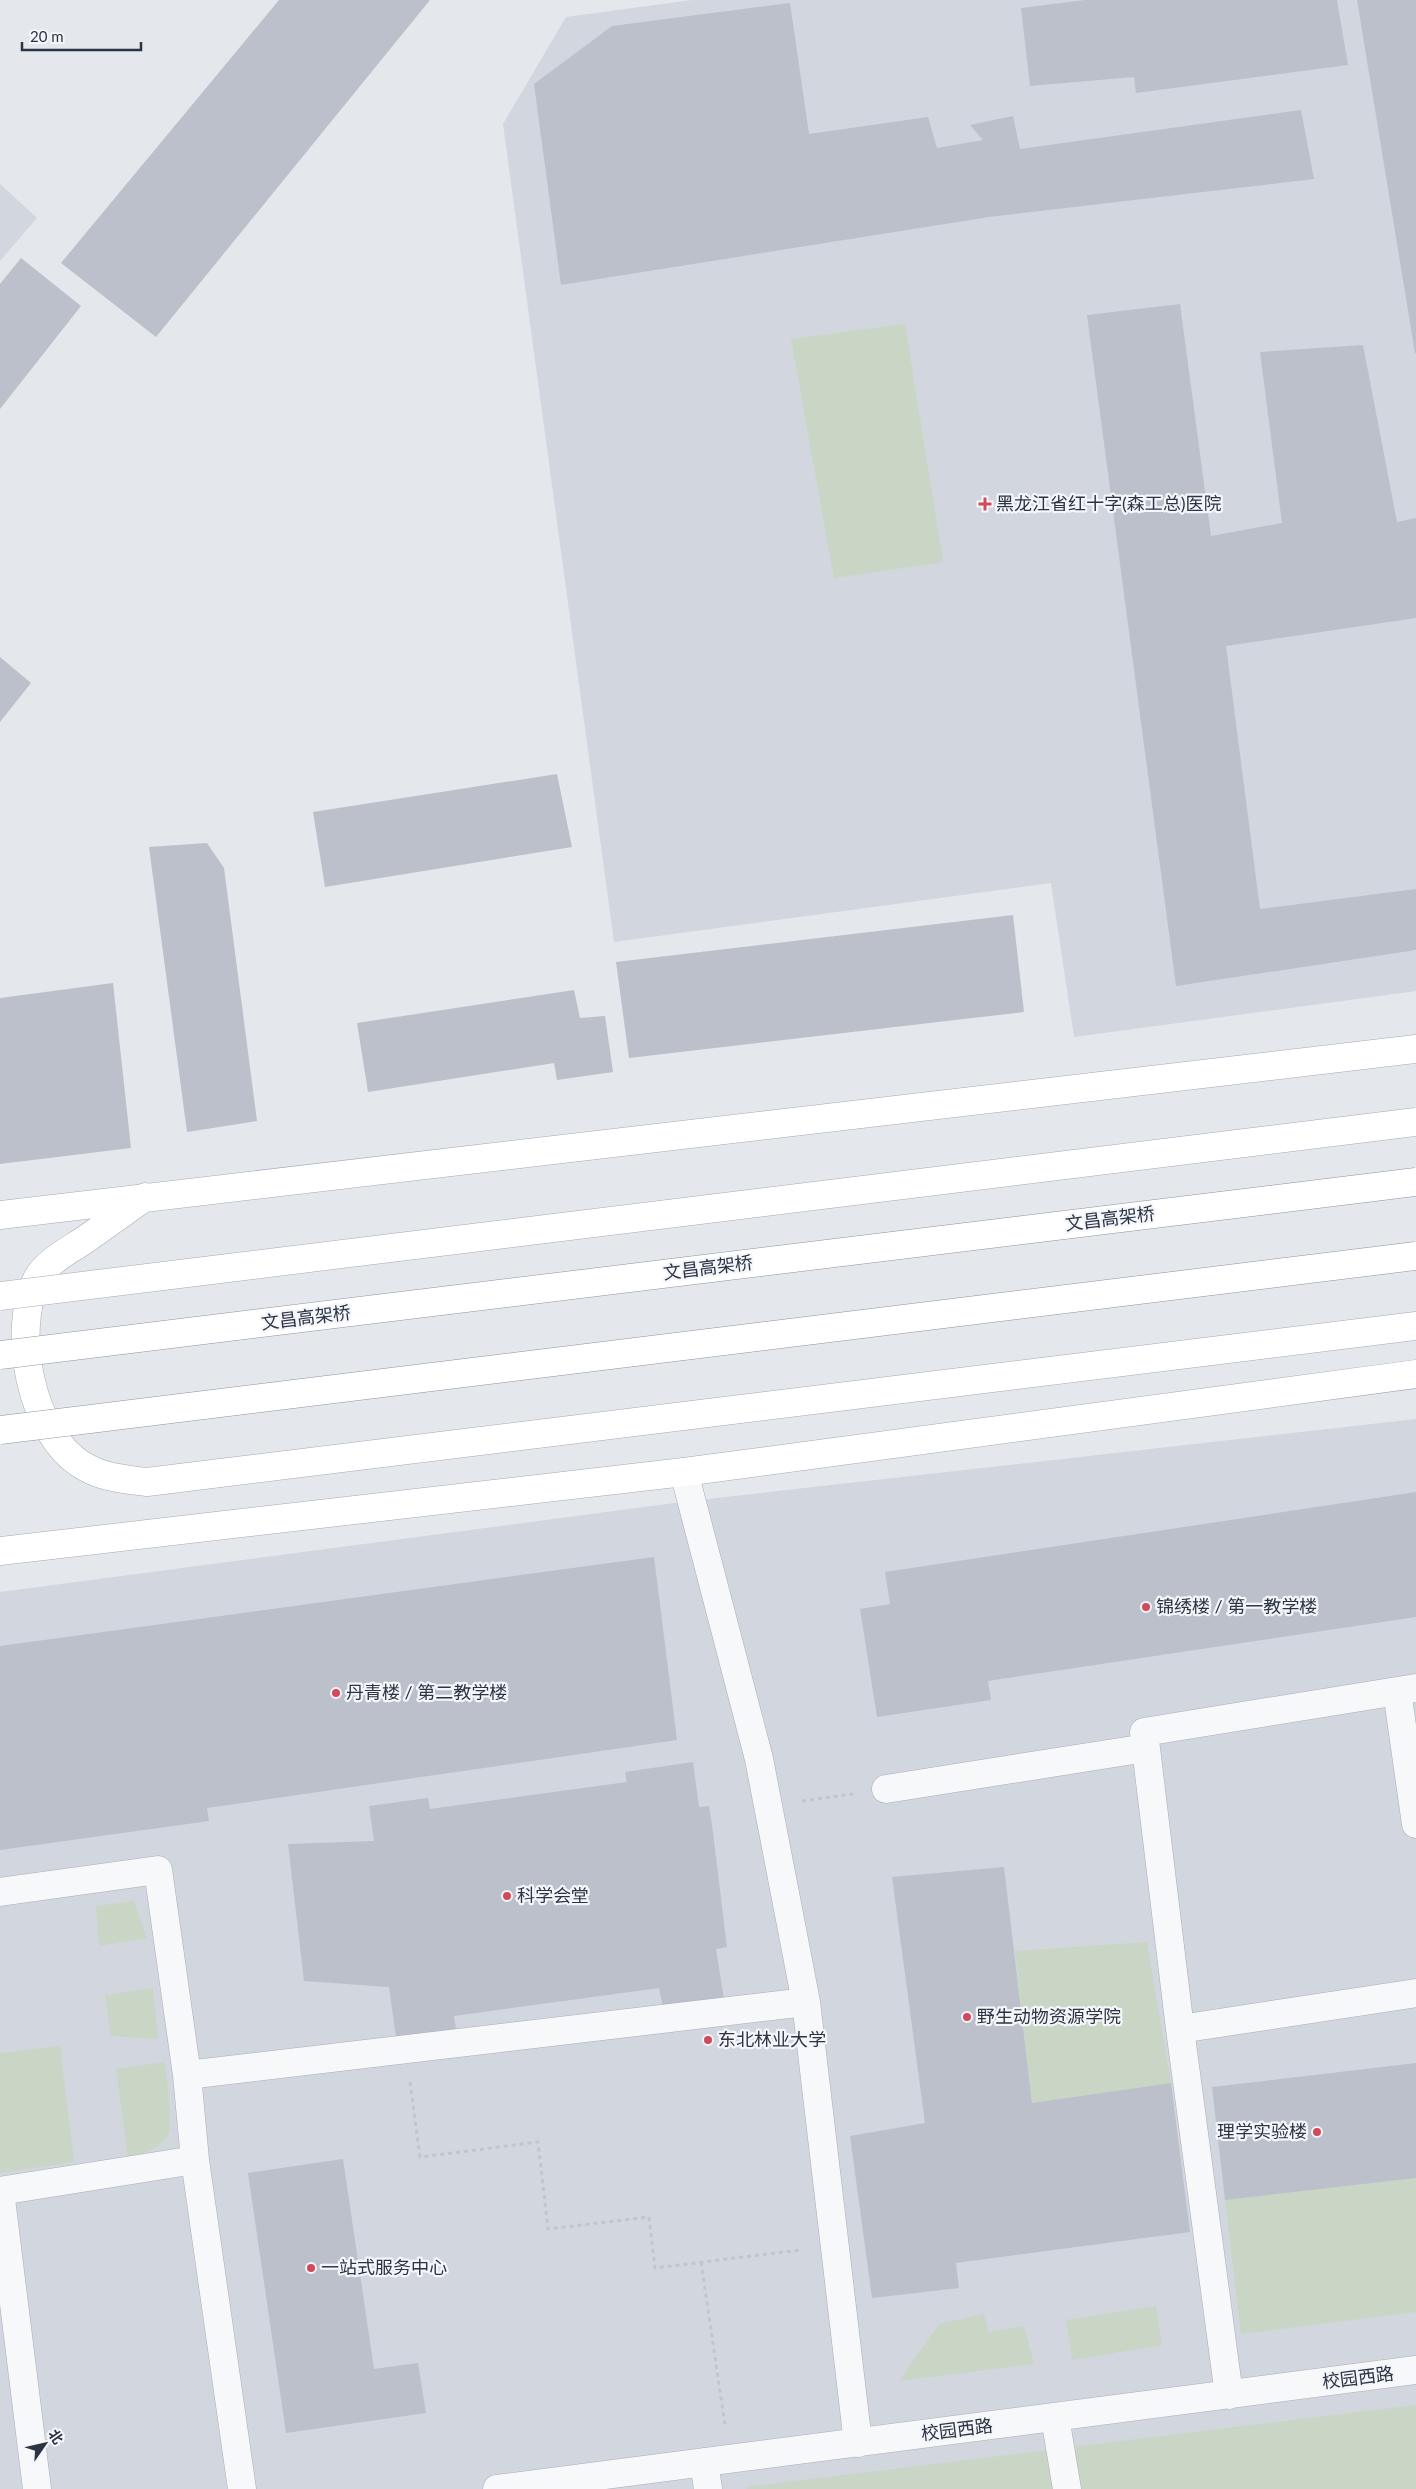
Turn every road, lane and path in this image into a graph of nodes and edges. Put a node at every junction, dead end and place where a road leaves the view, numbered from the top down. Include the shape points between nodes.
1 (1416, 1049) edge
2 (1416, 1122) edge
3 (1416, 1182) edge
4 (145, 1197) junction
5 (0, 1215) edge
6 (1416, 1256) edge
7 (0, 1296) edge
8 (1416, 1326) edge
9 (0, 1355) edge
10 (1416, 1374) edge
11 (0, 1430) edge
12 (684, 1472) junction
13 (0, 1551) edge
14 (1407, 1690) edge
15 (1146, 1748) junction
16 (886, 1789) joint
17 (768, 1806) junction
18 (1416, 1824) edge
19 (0, 1892) edge
20 (1416, 1993) edge
21 (806, 2002) junction
22 (1180, 2029) junction
23 (406, 2049) junction
24 (187, 2076) junction
25 (195, 2160) junction
26 (835, 2246) junction
27 (701, 2262) junction
28 (1416, 2370) edge
29 (1229, 2395) junction
30 (1055, 2417) junction
31 (858, 2443) junction
32 (717, 2461) junction
33 (37, 2489) edge
34 (242, 2489) edge
35 (497, 2489) edge
36 (708, 2489) edge
37 (1068, 2489) edge

1 - 4 main road
2 - 7 main road, bridge
3 - 9 main road, 文昌高架桥, bridge
4 - 5 main road
4 - 8 main road via 55,1259 37,1279 28,1310 24,1344 36,1398 60,1447 81,1464 109,1478 147,1482
6 - 11 main road, bridge
10 - 12 main road
12 - 13 main road
12 - 17 street via 759,1759
14 - 15 street via 1144,1732
14 - 18 street
15 - 16 street
15 - 22 street
16 - 17 path
17 - 21 street
19 - 24 street via 158,1870
20 - 22 street
21 - 23 street
21 - 26 street
22 - 29 street
23 - 24 street
23 - 27 path via 420,2157 538,2142 548,2229 650,2217 655,2268
24 - 25 street
25 - 33 street via 0,2191
25 - 34 street
26 - 27 path
26 - 31 street
27 - 32 path
28 - 29 street, 校园西路
29 - 30 street, 校园西路
30 - 31 street, 校园西路
30 - 37 street
31 - 32 street, 校园西路
32 - 35 street, 校园西路
32 - 36 street

